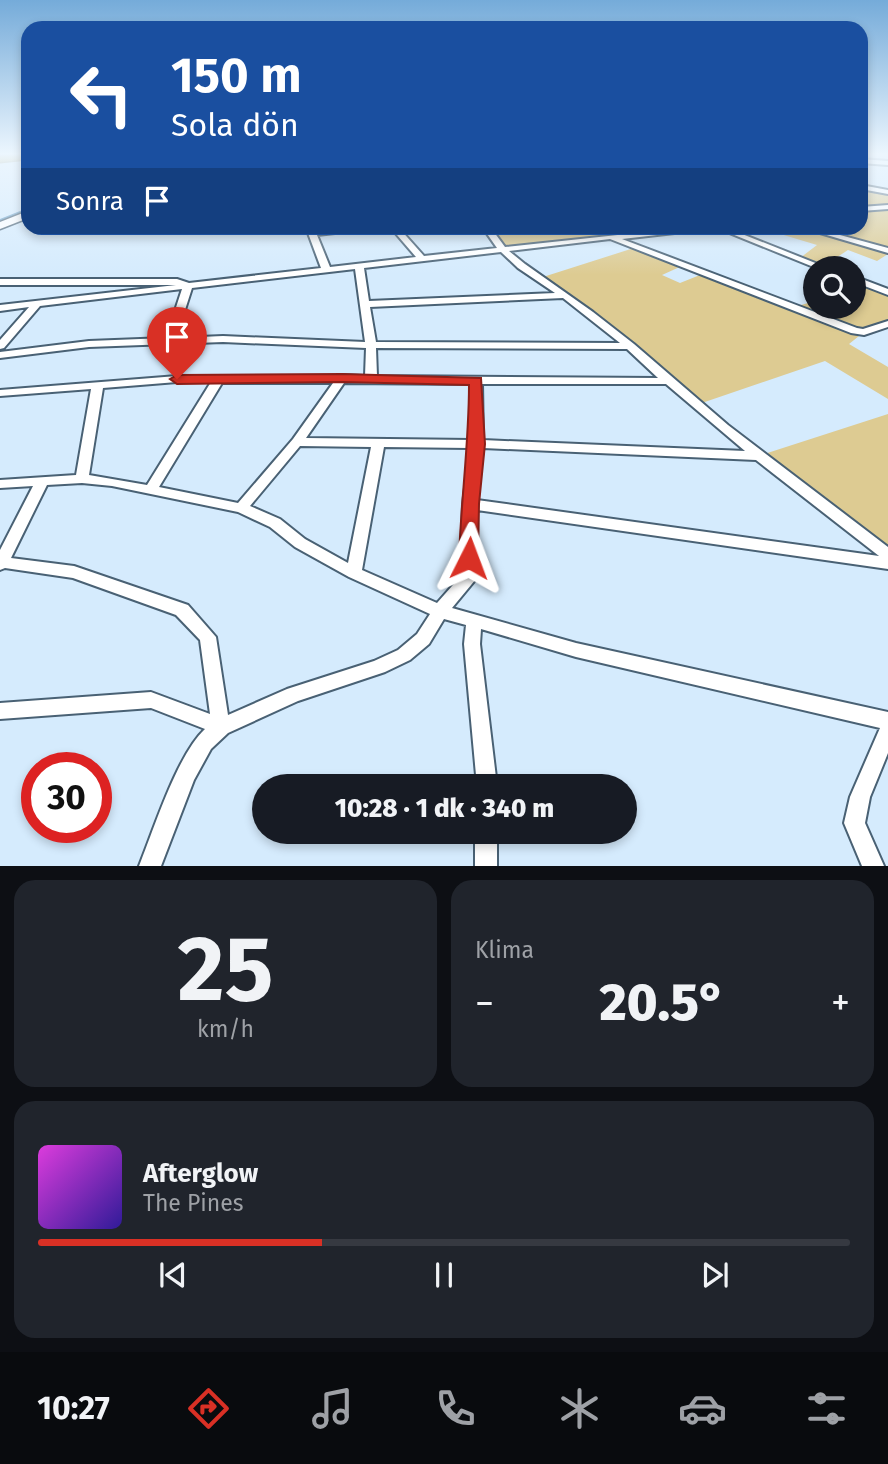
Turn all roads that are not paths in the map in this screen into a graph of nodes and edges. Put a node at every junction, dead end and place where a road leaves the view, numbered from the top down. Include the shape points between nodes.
1 (888, 206) edge
2 (868, 208) edge
3 (21, 217) edge
4 (0, 226) edge
5 (313, 235) edge
6 (401, 235) edge
7 (492, 235) edge
8 (631, 235) edge
9 (738, 235) edge
10 (833, 235) edge
11 (611, 237) junction
12 (500, 248) junction
13 (888, 250) edge
14 (420, 257) junction
15 (803, 260) edge
16 (359, 265) junction
17 (326, 269) junction
18 (0, 282) edge
19 (866, 284) edge
20 (188, 286) junction
21 (888, 292) edge
22 (565, 295) junction
23 (37, 304) junction
24 (366, 304) junction
25 (0, 308) edge
26 (888, 324) edge
27 (170, 340) junction
28 (371, 345) junction
29 (0, 346) edge
30 (630, 346) junction
31 (0, 355) edge
32 (342, 378) junction
33 (370, 379) junction
34 (218, 380) junction
35 (476, 381) junction
36 (667, 381) junction
37 (98, 384) junction
38 (0, 393) edge
39 (297, 442) junction
40 (378, 444) junction
41 (477, 444) junction
42 (758, 456) junction
43 (82, 479) junction
44 (43, 480) junction
45 (0, 484) edge
46 (150, 490) junction
47 (470, 504) junction
48 (242, 508) junction
49 (888, 555) edge
50 (1, 563) edge
51 (888, 563) edge
52 (354, 573) junction
53 (440, 611) junction
54 (476, 620) junction
55 (0, 711) edge
56 (888, 721) edge
57 (221, 727) junction
58 (888, 730) edge
59 (486, 774) edge
60 (486, 844) edge
61 (150, 866) edge
62 (486, 866) edge
63 (873, 866) edge

1 - 2 street
3 - 4 street
5 - 17 street
6 - 14 street
7 - 12 street
8 - 11 street
9 - 15 street
10 - 13 street
11 - 12 street
11 - 26 street via 855,331
12 - 14 street
12 - 22 street via 528,273
14 - 16 street
16 - 17 street
16 - 24 street
17 - 20 street
18 - 20 street via 177,282
19 - 21 street
20 - 23 street
20 - 27 street
22 - 24 street
22 - 30 street
23 - 25 street
23 - 29 street
24 - 28 street
27 - 28 street
27 - 31 street
28 - 30 street
28 - 33 street
30 - 36 street
32 - 33 street
32 - 34 street
32 - 39 street
33 - 35 street
34 - 37 street
34 - 46 street
35 - 36 street
35 - 41 street
36 - 42 street
37 - 38 street
37 - 43 street
39 - 40 street
39 - 48 street
40 - 41 street
40 - 52 street
41 - 42 street
41 - 47 street
42 - 49 street
43 - 44 street
43 - 46 street
44 - 45 street
44 - 50 street
46 - 48 street
47 - 51 street
47 - 53 street via 468,579
48 - 52 street via 275,523 300,543
50 - 57 street via 74,572 182,610 208,638
52 - 53 street
53 - 54 street
53 - 57 street via 423,639 404,654
54 - 56 street via 576,650
54 - 59 street via 472,644
55 - 57 street via 151,701
57 - 61 street via 204,743 186,775
58 - 63 street via 854,823
60 - 62 street

